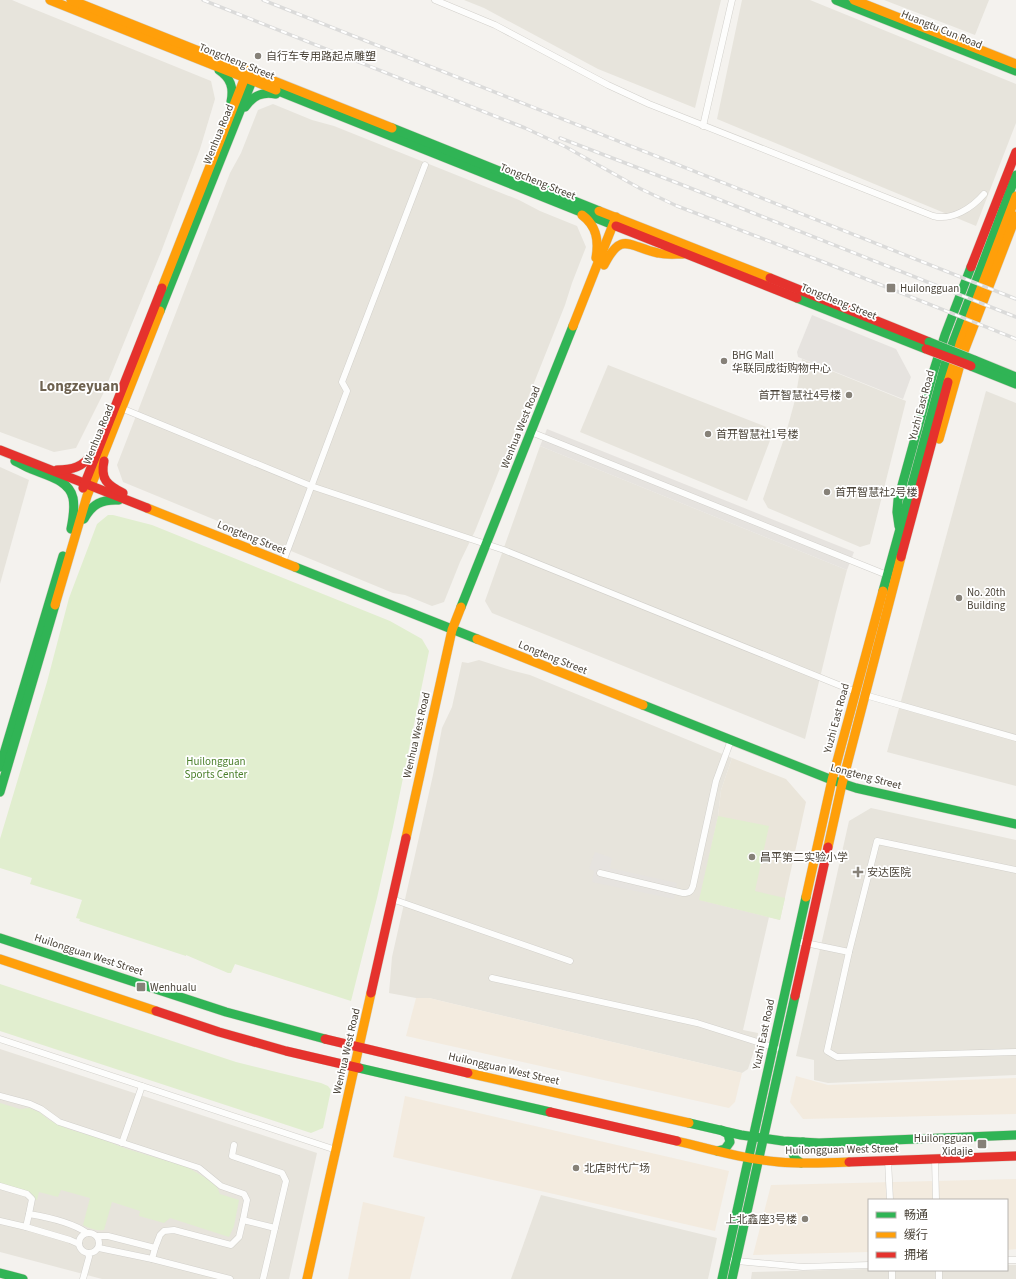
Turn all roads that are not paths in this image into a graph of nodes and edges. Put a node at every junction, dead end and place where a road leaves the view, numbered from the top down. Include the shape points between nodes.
1 (50, 0) edge
2 (71, 0) edge
3 (435, 0) edge
4 (732, 0) edge
5 (836, 0) edge
6 (854, 0) edge
7 (165, 46) junction
8 (1016, 64) edge
9 (1016, 71) edge
10 (250, 75) junction
11 (331, 112) junction
12 (703, 126) junction
13 (222, 137) junction
14 (1016, 152) edge
15 (218, 165) junction
16 (425, 165) dead end
17 (1016, 175) edge
18 (524, 189) junction
19 (984, 194) dead end
20 (1016, 196) edge
21 (1016, 216) edge
22 (615, 221) junction
23 (696, 257) junction
24 (591, 279) junction
25 (584, 299) junction
26 (927, 345) junction
27 (972, 363) junction
28 (1016, 377) edge
29 (1016, 384) edge
30 (118, 407) junction
31 (531, 432) junction
32 (0, 451) edge
33 (37, 465) junction
34 (87, 485) junction
35 (311, 486) junction
36 (146, 508) junction
37 (163, 515) junction
38 (70, 529) junction
39 (902, 538) junction
40 (486, 544) junction
41 (283, 562) junction
42 (64, 574) junction
43 (888, 575) junction
44 (452, 630) junction
45 (856, 692) junction
46 (865, 695) junction
47 (1016, 738) edge
48 (731, 740) junction
49 (0, 767) edge
50 (832, 780) junction
51 (842, 784) junction
52 (0, 792) edge
53 (1016, 824) edge
54 (1016, 870) edge
55 (600, 873) dead end
56 (392, 899) junction
57 (0, 938) edge
58 (796, 941) junction
59 (807, 943) junction
60 (849, 952) junction
61 (0, 959) edge
62 (570, 961) dead end
63 (492, 978) dead end
64 (0, 1039) edge
65 (773, 1047) junction
66 (359, 1048) junction
67 (783, 1050) junction
68 (1016, 1052) edge
69 (354, 1066) junction
70 (142, 1086) junction
71 (0, 1096) edge
72 (721, 1130) junction
73 (1016, 1135) edge
74 (753, 1137) junction
75 (763, 1138) junction
76 (803, 1142) junction
77 (122, 1143) junction
78 (234, 1145) dead end
79 (336, 1150) junction
80 (717, 1151) junction
81 (1016, 1156) edge
82 (748, 1158) junction
83 (759, 1159) junction
84 (935, 1159) junction
85 (888, 1160) junction
86 (801, 1163) junction
87 (0, 1186) edge
88 (890, 1199) edge
89 (936, 1199) edge
90 (29, 1214) junction
91 (0, 1220) edge
92 (243, 1220) junction
93 (26, 1227) junction
94 (275, 1228) junction
95 (87, 1233) junction
96 (97, 1236) junction
97 (78, 1244) junction
98 (99, 1248) junction
99 (155, 1248) junction
100 (88, 1253) junction
101 (152, 1259) junction
102 (726, 1260) junction
103 (736, 1261) junction
104 (868, 1265) edge
105 (0, 1273) edge
106 (22, 1279) edge
107 (83, 1279) edge
108 (230, 1279) edge
109 (263, 1279) edge
110 (307, 1279) edge
111 (722, 1279) edge
112 (732, 1279) edge

1 - 7 main road, Tongcheng Street
2 - 10 main road, Tongcheng Street
3 - 12 street via 495,25 629,95
4 - 12 street
5 - 9 main road, Huangtu Cun Road
6 - 8 main road, Huangtu Cun Road
7 - 10 main road, Tongcheng Street
7 - 13 main road via 220,71 229,79 233,97
10 - 11 main road, Tongcheng Street
10 - 13 main road, Wenhua Road
10 - 15 main road, Wenhua Road
10 - 22 main road, Tongcheng Street
11 - 15 main road via 273,93 260,93 245,106
11 - 18 main road, Tongcheng Street
12 - 19 street via 938,218 965,211
13 - 30 main road, Wenhua Road
14 - 39 main road via 938,358 898,500 897,512
15 - 30 main road, Wenhua Road
16 - 35 street via 342,382 347,391
17 - 39 main road, Yuzhi East Road via 950,350
18 - 22 main road, Tongcheng Street
18 - 24 main road via 590,220 598,243
20 - 39 main road, Yuzhi East Road via 953,363
21 - 39 main road via 963,354 920,507
22 - 23 main road, Tongcheng Street
22 - 24 main road, Wenhua West Road
22 - 26 main road, Tongcheng Street
23 - 25 main road via 659,253 633,244 621,244 608,255
23 - 26 main road, Tongcheng Street
24 - 25 main road, Wenhua West Road
25 - 31 main road, Wenhua West Road
26 - 27 main road, Tongcheng Street, bridge
27 - 28 main road, Tongcheng Street
27 - 29 main road, Tongcheng Street
30 - 33 main road via 102,429 88,460 82,465 74,470 62,471
30 - 34 main road, Wenhua Road
30 - 35 street
30 - 37 main road via 115,433 102,470 104,478 112,487
31 - 40 main road, Wenhua West Road
31 - 43 street
32 - 33 main road
32 - 38 main road via 68,488 72,494 74,507
33 - 34 main road, Longteng Street
34 - 36 main road, Longteng Street
34 - 38 main road, Wenhua Road
34 - 42 main road, Wenhua Road
35 - 40 street
35 - 41 street
36 - 37 main road, Longteng Street
36 - 42 main road via 112,499 93,505 86,514
37 - 41 main road, Longteng Street
38 - 49 main road, Wenhua Road
39 - 43 main road, Yuzhi East Road
39 - 46 main road, Yuzhi East Road
40 - 44 main road, Wenhua West Road
40 - 45 street
41 - 44 main road, Longteng Street
42 - 52 main road, Wenhua Road
43 - 45 main road, Yuzhi East Road
44 - 48 main road, Longteng Street
44 - 56 main road, Wenhua West Road
45 - 50 main road, Yuzhi East Road
46 - 47 street
46 - 51 main road, Yuzhi East Road
48 - 50 main road, Longteng Street
48 - 55 street via 716,781 691,891 683,893
50 - 51 main road, Longteng Street
50 - 58 main road, Yuzhi East Road
51 - 53 main road, Longteng Street
51 - 59 main road, Yuzhi East Road
54 - 60 street via 877,841
56 - 62 street
56 - 66 main road, Wenhua West Road
57 - 66 main road, Huilongguan West Street via 226,1012
58 - 59 street
58 - 65 main road, Yuzhi East Road
59 - 60 street
59 - 67 main road, Yuzhi East Road
60 - 68 street via 827,1051 837,1057
61 - 69 main road, Huilongguan West Street via 253,1042
63 - 65 street via 698,1023
64 - 70 street
65 - 67 street
65 - 74 main road, Yuzhi East Road
66 - 69 main road, Wenhua West Road
66 - 72 main road, Huilongguan West Street
67 - 75 main road, Yuzhi East Road
69 - 79 main road, Wenhua West Road
69 - 80 main road, Huilongguan West Street
70 - 77 street
70 - 79 street
71 - 77 street via 30,1104 59,1122
72 - 74 main road, Huilongguan West Street
72 - 80 main road via 730,1142 725,1149
73 - 76 main road, Huilongguan West Street
74 - 75 main road, Huilongguan West Street
74 - 82 main road, Yuzhi East Road
75 - 76 main road, Huilongguan West Street
75 - 83 main road, Yuzhi East Road
76 - 86 main road via 796,1145 792,1151 795,1159
77 - 92 street via 199,1168 221,1186 244,1194 247,1200
78 - 94 street via 232,1156 282,1173 286,1181
79 - 110 main road, Wenhua West Road
80 - 82 main road, Huilongguan West Street
81 - 84 main road, Huilongguan West Street
82 - 83 main road, Huilongguan West Street
82 - 102 main road, Yuzhi East Road
83 - 86 main road, Huilongguan West Street
83 - 103 main road, Yuzhi East Road
84 - 85 main road, Huilongguan West Street
84 - 89 street
85 - 86 main road, Huilongguan West Street
85 - 88 street
87 - 90 street via 27,1194 32,1199
90 - 93 street
90 - 95 street via 70,1224
91 - 93 street
92 - 94 street
92 - 99 street via 239,1237 231,1245 169,1230 160,1235
93 - 97 street
94 - 109 street
95 - 96 street via 92,1232
95 - 97 street
96 - 98 street
96 - 99 street via 108,1236
97 - 100 street
98 - 100 street
98 - 101 street
99 - 101 street
100 - 107 street
101 - 108 street
102 - 103 street
102 - 111 main road, Yuzhi East Road
103 - 104 street via 803,1267
103 - 112 main road, Yuzhi East Road
105 - 106 main road

